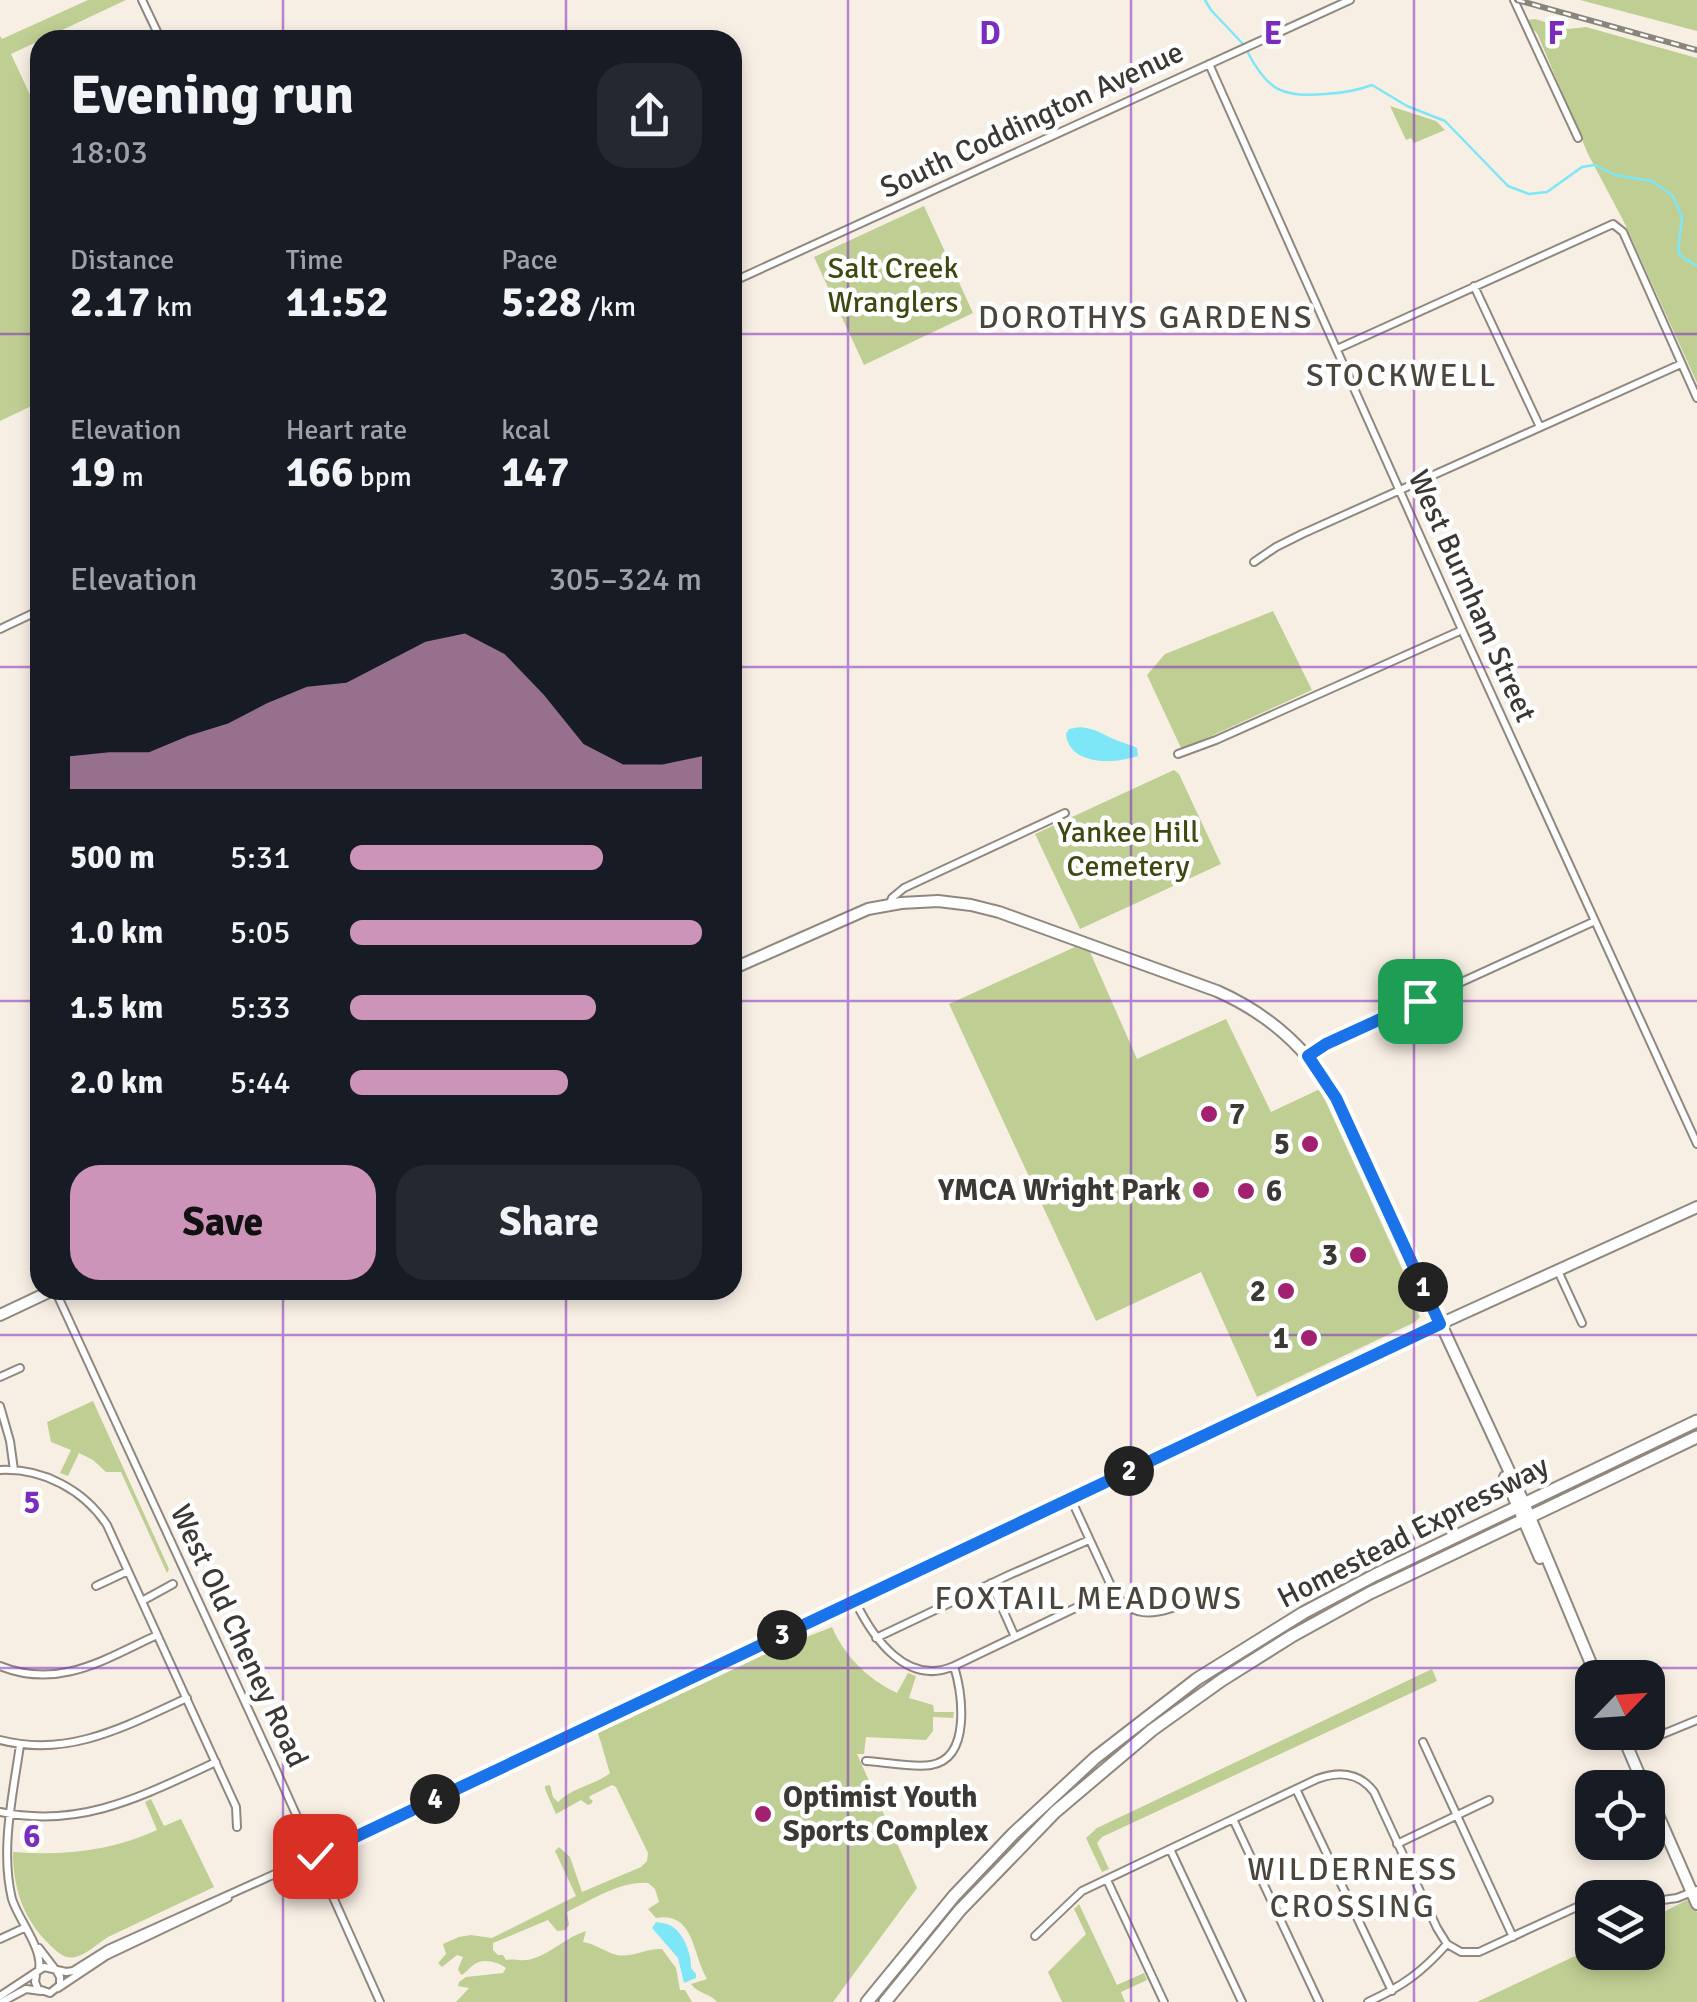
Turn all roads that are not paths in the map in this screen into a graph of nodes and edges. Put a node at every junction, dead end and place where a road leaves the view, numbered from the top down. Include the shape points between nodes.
1 (142, 0) edge
2 (1350, 0) edge
3 (1514, 0) edge
4 (156, 30) edge
5 (1209, 64) junction
6 (1578, 138) dead end
7 (742, 277) edge
8 (1474, 286) junction
9 (1337, 349) junction
10 (1681, 364) junction
11 (1697, 398) edge
12 (1540, 427) junction
13 (1400, 490) junction
14 (1254, 562) dead end
15 (30, 615) edge
16 (0, 629) edge
17 (1462, 630) junction
18 (1178, 754) dead end
19 (1064, 813) dead end
20 (890, 904) junction
21 (1595, 921) junction
22 (742, 964) edge
23 (1308, 1056) junction
24 (1697, 1144) edge
25 (1697, 1207) edge
26 (1558, 1270) junction
27 (32, 1300) edge
28 (59, 1300) edge
29 (0, 1315) edge
30 (1582, 1323) dead end
31 (1440, 1324) junction
32 (20, 1368) dead end
33 (0, 1378) edge
34 (0, 1406) edge
35 (1697, 1422) edge
36 (1697, 1437) edge
37 (0, 1470) edge
38 (14, 1470) junction
39 (1071, 1499) junction
40 (1521, 1505) junction
41 (1526, 1519) junction
42 (1090, 1540) junction
43 (128, 1571) junction
44 (991, 1583) junction
45 (173, 1584) dead end
46 (96, 1586) dead end
47 (1113, 1590) junction
48 (1206, 1595) dead end
49 (142, 1601) junction
50 (855, 1601) junction
51 (158, 1635) junction
52 (1014, 1637) junction
53 (876, 1638) junction
54 (1589, 1660) edge
55 (0, 1666) edge
56 (954, 1666) junction
57 (186, 1698) junction
58 (1697, 1720) edge
59 (1665, 1733) edge
60 (0, 1740) edge
61 (1423, 1742) dead end
62 (20, 1745) junction
63 (866, 1761) dead end
64 (216, 1762) junction
65 (1296, 1789) junction
66 (1490, 1800) dead end
67 (0, 1812) edge
68 (10, 1814) junction
69 (1457, 1816) junction
70 (1233, 1819) junction
71 (237, 1827) dead end
72 (1665, 1831) edge
73 (1398, 1844) junction
74 (1170, 1849) junction
75 (315, 1856) junction
76 (1106, 1880) junction
77 (242, 1889) junction
78 (1695, 1896) edge
79 (1568, 1900) dead end
80 (1665, 1900) edge
81 (1575, 1908) edge
82 (1572, 1909) junction
83 (24, 1928) junction
84 (1034, 1936) dead end
85 (1513, 1937) junction
86 (0, 1939) edge
87 (34, 1943) junction
88 (1447, 1944) junction
89 (56, 1970) junction
90 (37, 1972) junction
91 (58, 1988) junction
92 (42, 1991) junction
93 (1392, 1991) junction
94 (1, 1999) edge
95 (380, 2002) edge
96 (867, 2002) edge
97 (886, 2002) edge
98 (1164, 2002) edge
99 (1242, 2002) edge
100 (1319, 2002) edge
101 (1368, 2002) edge

1 - 4 street
2 - 5 street, South Coddington Avenue
3 - 6 street
5 - 7 street, South Coddington Avenue
5 - 9 street, West Burnham Street
8 - 9 street
8 - 10 street via 1616,225
8 - 12 street
9 - 13 street, West Burnham Street
10 - 11 street
10 - 12 street
12 - 13 street
13 - 14 street
13 - 17 street, West Burnham Street
15 - 16 street
17 - 18 street
17 - 21 street, West Burnham Street
19 - 20 street via 904,888
20 - 22 main road
20 - 23 main road via 959,902 1029,922 1230,997 1266,1017
21 - 23 street
21 - 24 street, West Burnham Street
23 - 31 main road via 1336,1098
25 - 26 main road
26 - 30 street
26 - 31 main road
27 - 29 main road
28 - 75 street, West Old Cheney Road
31 - 39 street
31 - 40 main road
32 - 33 street
34 - 38 street
35 - 40 highway, Homestead Expressway
36 - 41 highway, Homestead Expressway
37 - 38 street
38 - 43 street via 54,1480 86,1498 108,1525
39 - 42 street
39 - 50 street
40 - 41 main road
40 - 96 highway, Homestead Expressway via 1302,1613 1162,1704 1012,1834
41 - 54 main road
41 - 97 highway, Homestead Expressway via 1332,1613 1152,1730 1003,1864
42 - 44 street
42 - 47 street
43 - 46 street
43 - 49 street
44 - 52 street
44 - 53 street
45 - 49 street
47 - 48 street via 1144,1614
47 - 52 street
49 - 51 street
50 - 53 street
50 - 75 street
51 - 55 street via 64,1674
51 - 57 street
52 - 56 street
53 - 56 street via 920,1670
56 - 63 street via 960,1720 950,1754 932,1764
57 - 62 street via 90,1740
57 - 64 street
58 - 59 street
60 - 62 street
61 - 69 street
62 - 68 street
64 - 68 street via 96,1812
64 - 71 street via 236,1806
65 - 70 street
65 - 73 street via 1327,1775 1349,1774 1368,1784
65 - 93 street
66 - 69 street
67 - 68 street
68 - 83 street via 8,1880
69 - 73 street
69 - 85 street
70 - 74 street
70 - 100 street
72 - 78 main road
73 - 88 street
74 - 76 street
74 - 99 street
75 - 77 street
75 - 95 street, West Old Cheney Road
76 - 84 street via 1082,1891
76 - 98 street
77 - 89 street via 73,1970
77 - 91 street via 106,1956
78 - 80 street
79 - 82 street
81 - 82 street
82 - 85 street
83 - 86 street
83 - 87 street
85 - 88 street via 1479,1952
87 - 89 street
87 - 90 street
88 - 93 street
89 - 90 street
89 - 91 street
90 - 92 street
90 - 94 street
91 - 92 street
92 - 94 street via 26,1988
93 - 101 street

